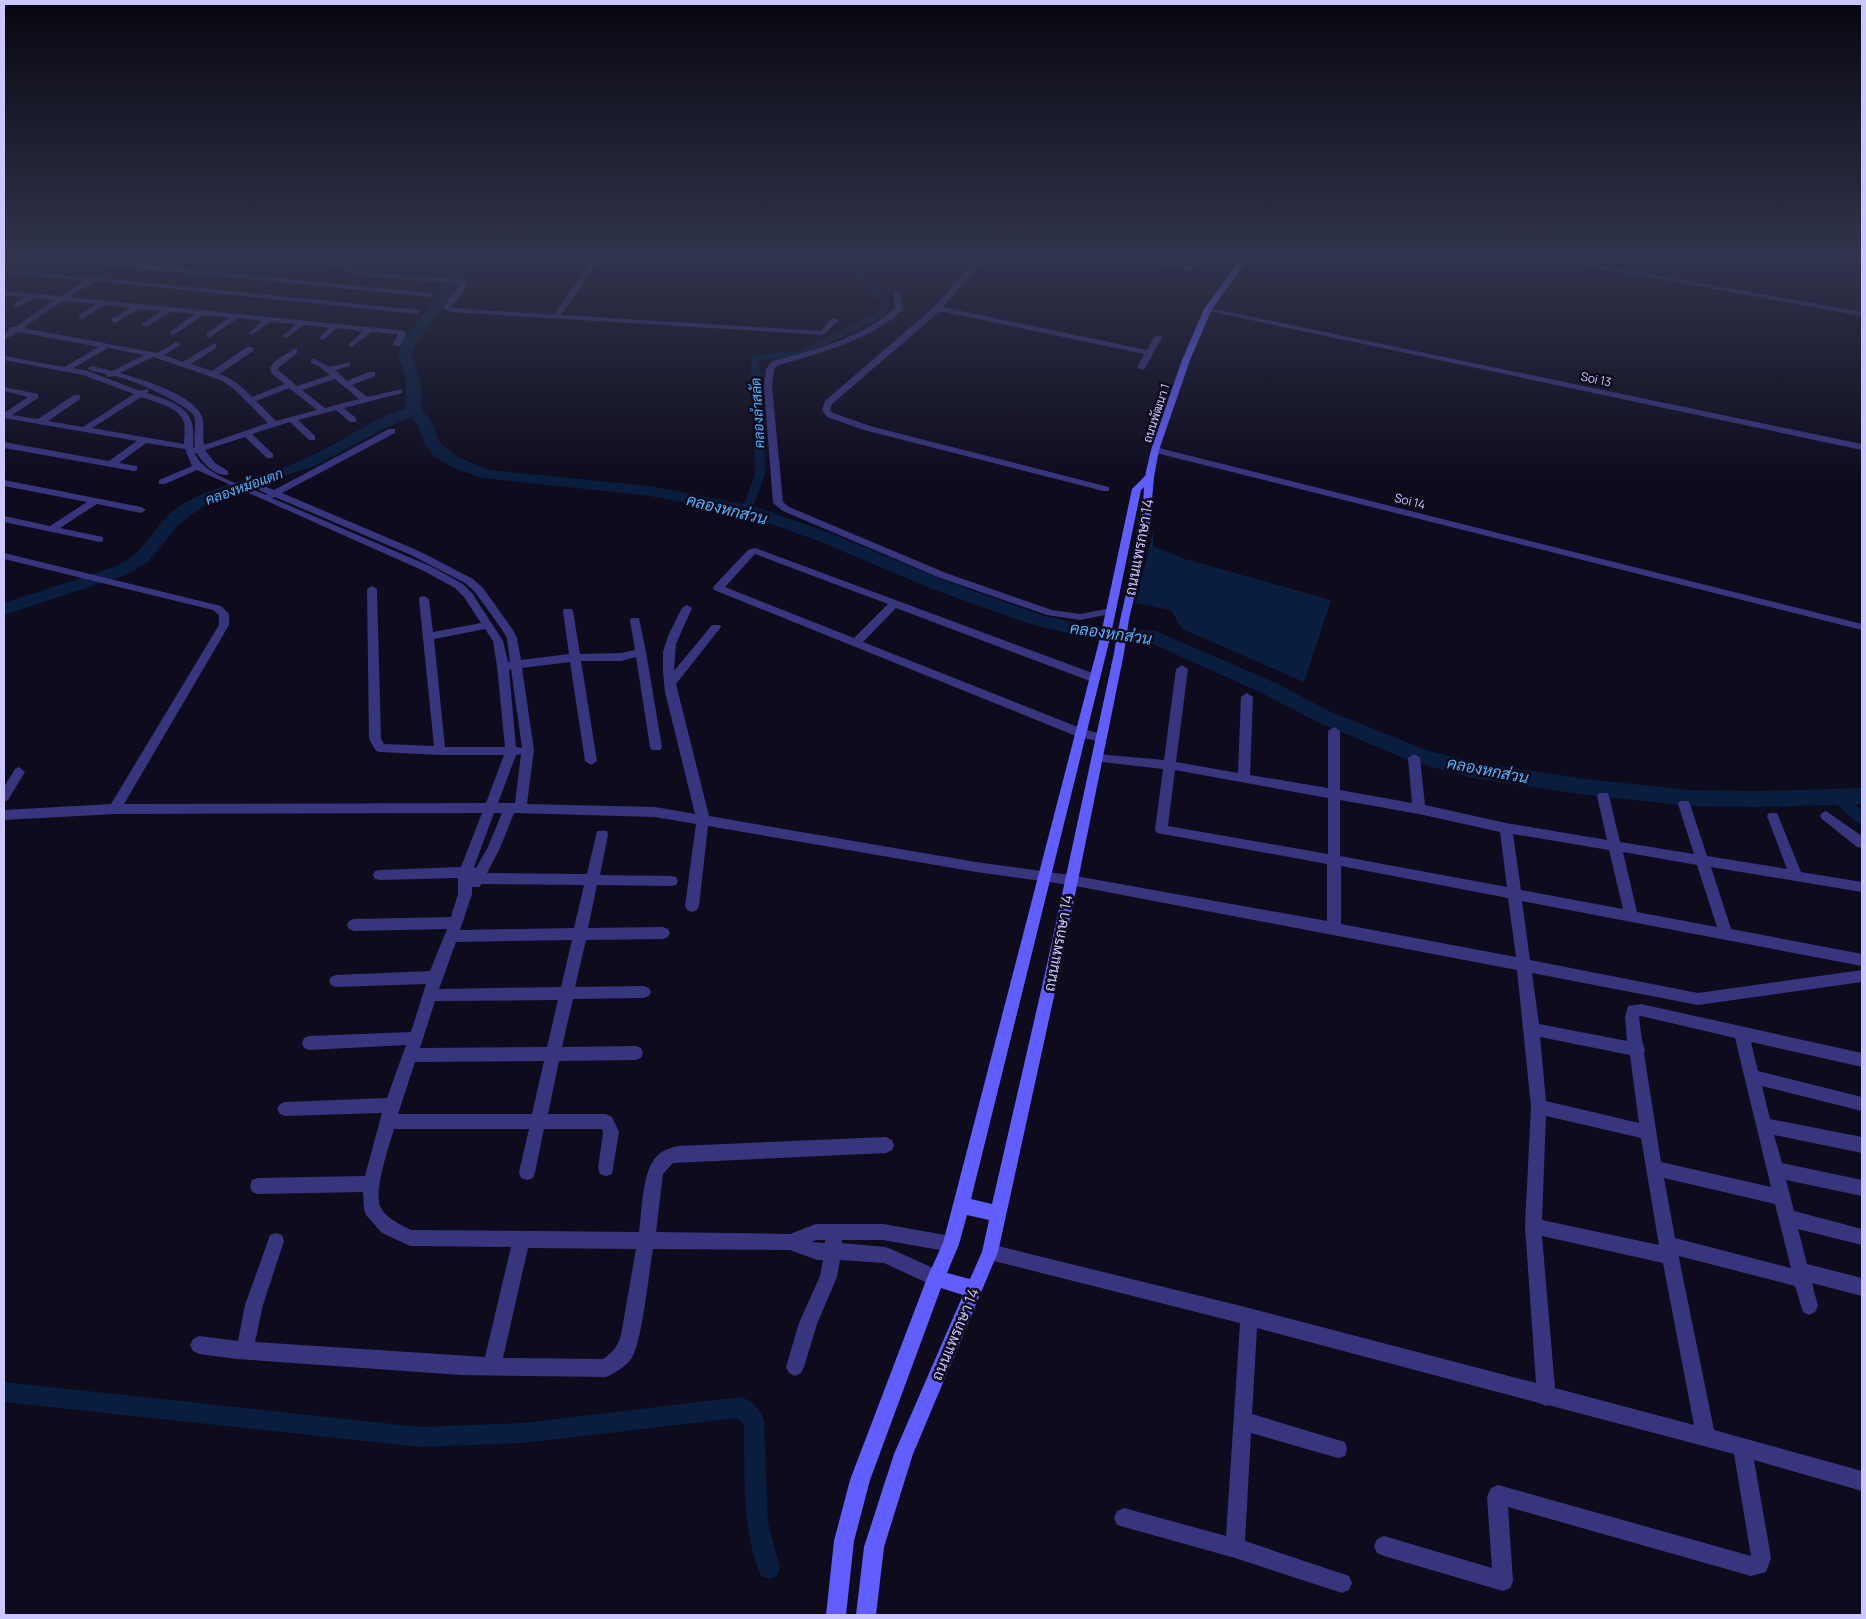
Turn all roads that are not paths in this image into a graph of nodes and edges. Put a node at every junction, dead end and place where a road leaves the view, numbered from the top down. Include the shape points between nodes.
1 (14, 329) edge
2 (369, 329) edge
3 (17, 330) edge
4 (179, 330) edge
5 (218, 330) edge
6 (256, 330) edge
7 (294, 330) edge
8 (331, 330) edge
9 (373, 330) edge
10 (765, 330) edge
11 (825, 330) edge
12 (866, 330) edge
13 (913, 330) edge
14 (1037, 330) edge
15 (1199, 330) edge
16 (1305, 330) edge
17 (174, 333) dead end
18 (252, 333) dead end
19 (210, 335) dead end
20 (286, 336) dead end
21 (4, 338) edge
22 (323, 338) dead end
23 (1158, 338) dead end
24 (176, 344) dead end
25 (397, 344) dead end
26 (352, 345) dead end
27 (106, 346) junction
28 (212, 346) dead end
29 (250, 349) dead end
30 (294, 351) dead end
31 (4, 353) edge
32 (1149, 354) junction
33 (155, 355) junction
34 (4, 358) edge
35 (314, 361) dead end
36 (75, 364) junction
37 (347, 364) dead end
38 (184, 365) junction
39 (1142, 368) dead end
40 (66, 369) junction
41 (328, 370) junction
42 (115, 373) junction
43 (372, 374) dead end
44 (212, 375) junction
45 (336, 376) junction
46 (103, 379) junction
47 (346, 384) junction
48 (292, 387) junction
49 (151, 388) junction
50 (4, 389) edge
51 (399, 391) dead end
52 (142, 393) junction
53 (77, 397) dead end
54 (251, 400) junction
55 (366, 400) junction
56 (338, 407) junction
57 (323, 411) junction
58 (4, 416) edge
59 (290, 420) junction
60 (353, 420) dead end
61 (40, 422) junction
62 (274, 424) junction
63 (84, 430) junction
64 (392, 431) dead end
65 (246, 433) junction
66 (312, 438) dead end
67 (144, 440) junction
68 (4, 444) edge
69 (201, 448) junction
70 (1862, 448) edge
71 (188, 450) junction
72 (1156, 450) junction
73 (270, 456) dead end
74 (111, 464) junction
75 (197, 467) junction
76 (134, 468) dead end
77 (1149, 477) junction
78 (162, 482) dead end
79 (4, 483) edge
80 (1106, 489) dead end
81 (262, 493) junction
82 (275, 493) junction
83 (95, 501) junction
84 (141, 510) dead end
85 (4, 519) edge
86 (52, 529) junction
87 (356, 533) junction
88 (100, 539) dead end
89 (4, 556) edge
90 (438, 564) junction
91 (428, 569) junction
92 (372, 589) dead end
93 (424, 599) dead end
94 (894, 604) junction
95 (687, 608) dead end
96 (568, 612) dead end
97 (1110, 614) junction
98 (635, 620) dead end
99 (486, 625) junction
100 (716, 627) dead end
101 (1862, 627) edge
102 (427, 637) junction
103 (855, 644) junction
104 (641, 652) junction
105 (576, 658) junction
106 (516, 665) junction
107 (504, 666) junction
108 (1182, 670) dead end
109 (1094, 678) junction
110 (670, 683) junction
111 (1247, 697) dead end
112 (1334, 731) dead end
113 (1080, 734) junction
114 (1101, 738) junction
115 (656, 747) dead end
116 (528, 750) junction
117 (440, 751) junction
118 (511, 752) junction
119 (1096, 758) junction
120 (1414, 758) dead end
121 (591, 761) dead end
122 (1169, 765) junction
123 (19, 772) dead end
124 (1244, 778) junction
125 (1333, 793) junction
126 (1603, 796) dead end
127 (4, 797) edge
128 (1684, 804) dead end
129 (491, 808) junction
130 (515, 808) junction
131 (1419, 809) junction
132 (115, 810) junction
133 (4, 815) edge
134 (1773, 816) dead end
135 (1826, 816) dead end
136 (703, 819) junction
137 (1506, 828) junction
138 (602, 835) dead end
139 (1862, 843) edge
140 (1615, 847) junction
141 (1335, 860) junction
142 (1703, 862) junction
143 (380, 875) dead end
144 (465, 875) junction
145 (481, 875) junction
146 (1044, 877) junction
147 (1798, 877) junction
148 (593, 880) junction
149 (671, 880) dead end
150 (1070, 880) junction
151 (1862, 887) edge
152 (465, 894) junction
153 (1516, 894) junction
154 (692, 906) dead end
155 (1631, 916) junction
156 (354, 925) dead end
157 (1334, 928) junction
158 (453, 930) junction
159 (663, 933) dead end
160 (581, 934) junction
161 (1726, 934) junction
162 (1862, 960) edge
163 (1522, 964) junction
164 (1862, 976) edge
165 (435, 977) junction
166 (336, 982) dead end
167 (644, 992) dead end
168 (567, 993) junction
169 (429, 995) junction
170 (1532, 1029) junction
171 (1740, 1032) junction
172 (416, 1038) junction
173 (309, 1043) dead end
174 (1638, 1050) junction
175 (636, 1053) dead end
176 (553, 1054) junction
177 (410, 1055) junction
178 (1862, 1060) edge
179 (1751, 1076) junction
180 (1862, 1104) edge
181 (392, 1105) junction
182 (1539, 1107) junction
183 (285, 1109) dead end
184 (387, 1121) junction
185 (537, 1122) junction
186 (1764, 1125) junction
187 (1647, 1132) junction
188 (886, 1145) dead end
189 (1862, 1145) edge
190 (606, 1168) dead end
191 (1654, 1168) junction
192 (1775, 1170) junction
193 (527, 1172) dead end
194 (372, 1184) junction
195 (258, 1186) dead end
196 (1862, 1188) edge
197 (1782, 1197) junction
198 (961, 1205) junction
199 (999, 1214) junction
200 (1787, 1218) junction
201 (1533, 1226) junction
202 (834, 1232) junction
203 (1862, 1237) edge
204 (521, 1240) junction
205 (276, 1241) dead end
206 (646, 1241) junction
207 (790, 1242) junction
208 (951, 1244) junction
209 (833, 1251) junction
210 (1670, 1251) junction
211 (990, 1252) junction
212 (1801, 1275) junction
213 (936, 1278) junction
214 (1862, 1287) edge
215 (974, 1289) junction
216 (1809, 1306) dead end
217 (1249, 1317) junction
218 (199, 1345) dead end
219 (245, 1350) junction
220 (492, 1367) junction
221 (795, 1367) dead end
222 (1546, 1397) junction
223 (1243, 1421) junction
224 (1706, 1438) junction
225 (1742, 1447) junction
226 (1338, 1449) dead end
227 (1862, 1481) edge
228 (1124, 1518) dead end
229 (1384, 1546) dead end
230 (1235, 1548) junction
231 (1342, 1583) dead end
232 (836, 1615) edge
233 (866, 1615) edge

1 - 21 street
2 - 26 street
3 - 27 street
4 - 17 street
5 - 19 street
6 - 18 street
7 - 20 street
8 - 22 street
9 - 25 street via 401,333
10 - 11 street via 822,333
12 - 97 street via 821,350 775,363 770,369 768,388 778,503 942,575 1027,605 1051,613 1080,617
13 - 80 street via 828,404 826,410 830,415 867,428
14 - 32 street
15 - 72 main road, ถนนพัฒนา 1
16 - 70 street, Soi 13
23 - 32 street
24 - 33 street
27 - 33 street
27 - 36 street
28 - 38 street
29 - 44 street
30 - 48 street via 274,368
31 - 36 street
32 - 39 street
33 - 38 street
33 - 42 street
34 - 40 street
35 - 41 street
36 - 40 street
36 - 42 street
37 - 41 street
38 - 44 street
40 - 46 street
41 - 45 street
42 - 46 street
42 - 49 street
43 - 47 street
44 - 54 street via 231,382
45 - 47 street
45 - 48 street
46 - 52 street
47 - 55 street
48 - 54 street
48 - 57 street
49 - 52 street
49 - 69 street via 179,399 196,411 198,445
50 - 58 street via 35,396
51 - 55 street
52 - 63 street
52 - 71 street via 173,406 185,415
53 - 61 street
54 - 62 street
55 - 56 street
56 - 57 street
56 - 60 street
57 - 59 street
58 - 61 street
59 - 62 street
59 - 66 street
61 - 63 street
62 - 65 street
63 - 67 street
64 - 82 street
65 - 69 street
65 - 73 street
67 - 71 street
67 - 74 street
68 - 74 street
69 - 71 street
69 - 81 street via 211,466
71 - 75 street
72 - 77 main road, ถนนพัฒนา 1
72 - 101 street, Soi 14
74 - 76 street
75 - 78 street
75 - 81 street via 248,492
77 - 97 main road, ถนนแพรกษา 14 via 1137,489
77 - 114 main road, ถนนแพรกษา 14 via 1144,534
79 - 83 street
81 - 82 street
81 - 87 street
82 - 87 street
83 - 84 street
83 - 86 street
85 - 86 street
86 - 88 street
87 - 90 street
87 - 91 street
89 - 132 street via 217,608 224,614 224,625
90 - 91 street
90 - 106 street via 479,590 512,638
91 - 99 street via 468,595
92 - 117 street via 377,744 387,750
93 - 102 street
94 - 103 street
94 - 103 street via 755,551 718,588
94 - 109 street
95 - 110 street via 670,640 666,662
96 - 105 street
97 - 109 main road, ถนนแพรกษา 14
98 - 104 street
99 - 102 street
99 - 107 street via 498,641
100 - 110 street
102 - 117 street
103 - 113 street
104 - 105 street via 606,658
104 - 115 street
105 - 106 street
105 - 121 street
106 - 107 street
106 - 116 street
107 - 118 street
108 - 122 street
109 - 113 main road, ถนนแพรกษา 14
110 - 136 street
111 - 124 street
112 - 125 street
113 - 114 street
113 - 146 main road, ถนนแพรกษา 14
114 - 119 main road, ถนนแพรกษา 14
116 - 118 street
116 - 130 street
117 - 118 street
118 - 129 street
119 - 122 street
119 - 150 main road, ถนนแพรกษา 14
120 - 131 street
122 - 124 street
122 - 141 street via 1161,830
123 - 127 street
124 - 125 street
125 - 131 street
125 - 141 street
126 - 140 street
128 - 142 street
129 - 130 street
129 - 132 street
129 - 144 street
130 - 136 street via 655,812
130 - 145 street
131 - 137 street
132 - 133 street
134 - 147 street
135 - 139 street
136 - 146 street
136 - 154 street
137 - 140 street
137 - 153 street
138 - 148 street
140 - 142 street
140 - 155 street
141 - 153 street
141 - 157 street
142 - 147 street
142 - 161 street
143 - 144 street
144 - 145 street
144 - 152 street
145 - 148 street
145 - 152 street
146 - 150 street
146 - 198 main road, ถนนแพรกษา 14
147 - 151 street
148 - 149 street
148 - 160 street
150 - 157 street
150 - 199 main road, ถนนแพรกษา 14
152 - 158 street
153 - 155 street
153 - 163 street
155 - 161 street
156 - 158 street
157 - 163 street
158 - 160 street
158 - 165 street
159 - 160 street
160 - 168 street
161 - 162 street
163 - 164 street via 1698,999
163 - 170 street
165 - 166 street
165 - 169 street
167 - 168 street
168 - 169 street
168 - 176 street
169 - 172 street
170 - 174 street
170 - 182 street
171 - 174 street via 1641,1010 1633,1011 1631,1017
171 - 178 street
171 - 179 street
172 - 173 street
172 - 177 street
174 - 187 street
175 - 176 street
176 - 177 street
176 - 185 street
177 - 181 street
179 - 180 street
179 - 186 street
181 - 183 street
181 - 184 street
182 - 187 street
182 - 201 street
184 - 185 street
184 - 194 street
185 - 190 street via 606,1122 611,1132
185 - 193 street
186 - 189 street
186 - 192 street
187 - 191 street
188 - 206 street via 666,1157 655,1173
191 - 197 street
191 - 210 street
192 - 196 street
192 - 197 street
194 - 195 street
194 - 204 street via 372,1209 388,1227 410,1238
197 - 200 street
198 - 199 main road
198 - 208 main road, ถนนแพรกษา 14
199 - 211 main road, ถนนแพรกษา 14
200 - 203 street
200 - 212 street
201 - 210 street
201 - 222 street
202 - 207 street via 816,1232
202 - 208 street via 883,1232
202 - 209 street
204 - 206 street
204 - 220 street
205 - 219 street via 254,1304
206 - 207 street
206 - 220 street via 630,1335 625,1352 616,1361 606,1368
207 - 209 street via 817,1252
208 - 213 main road, ถนนแพรกษา 14
209 - 213 street via 885,1255
209 - 221 street via 828,1277 808,1322
210 - 212 street
210 - 224 street
211 - 215 main road, ถนนแพรกษา 14
211 - 217 street
212 - 214 street
212 - 216 street
213 - 215 main road
213 - 232 main road, ถนนแพรกษา 14 via 860,1480 844,1541
215 - 233 main road, ถนนแพรกษา 14 via 904,1454 874,1547
217 - 222 street
217 - 223 street
218 - 219 street
219 - 220 street
222 - 224 street
223 - 226 street
223 - 230 street
224 - 225 street
225 - 227 street
225 - 229 street via 1761,1558 1759,1565 1751,1566 1498,1495 1504,1581
228 - 230 street
230 - 231 street

